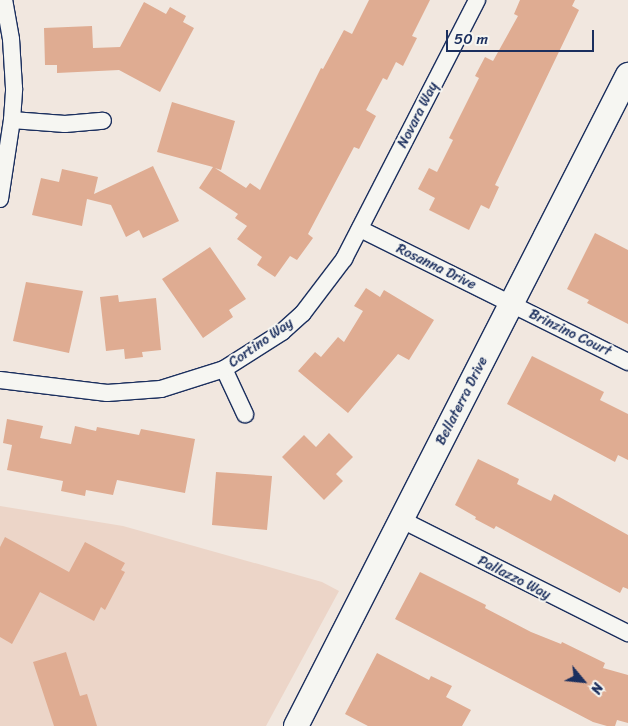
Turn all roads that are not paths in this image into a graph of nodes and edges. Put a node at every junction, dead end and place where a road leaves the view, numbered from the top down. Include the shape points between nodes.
1 (4, 0) edge
2 (476, 0) edge
3 (626, 86) edge
4 (12, 120) junction
5 (103, 121) dead end
6 (0, 198) edge
7 (360, 229) junction
8 (511, 305) junction
9 (628, 362) edge
10 (224, 369) junction
11 (0, 380) edge
12 (245, 414) dead end
13 (402, 520) junction
14 (628, 634) edge
15 (296, 726) edge

1 - 4 street via 11,39
2 - 7 street, Novara Way
3 - 8 street, Bellaterra Drive
4 - 5 street via 64,124
4 - 6 street
7 - 8 street, Rosanna Drive
7 - 10 street, Cortino Way via 330,282 303,314 248,356
8 - 9 street, Brinzino Court
8 - 13 street, Bellaterra Drive
10 - 11 street, Cortino Way via 187,382 134,392 68,390
10 - 12 street
13 - 14 street, Pallazzo Way
13 - 15 street, Bellaterra Drive

